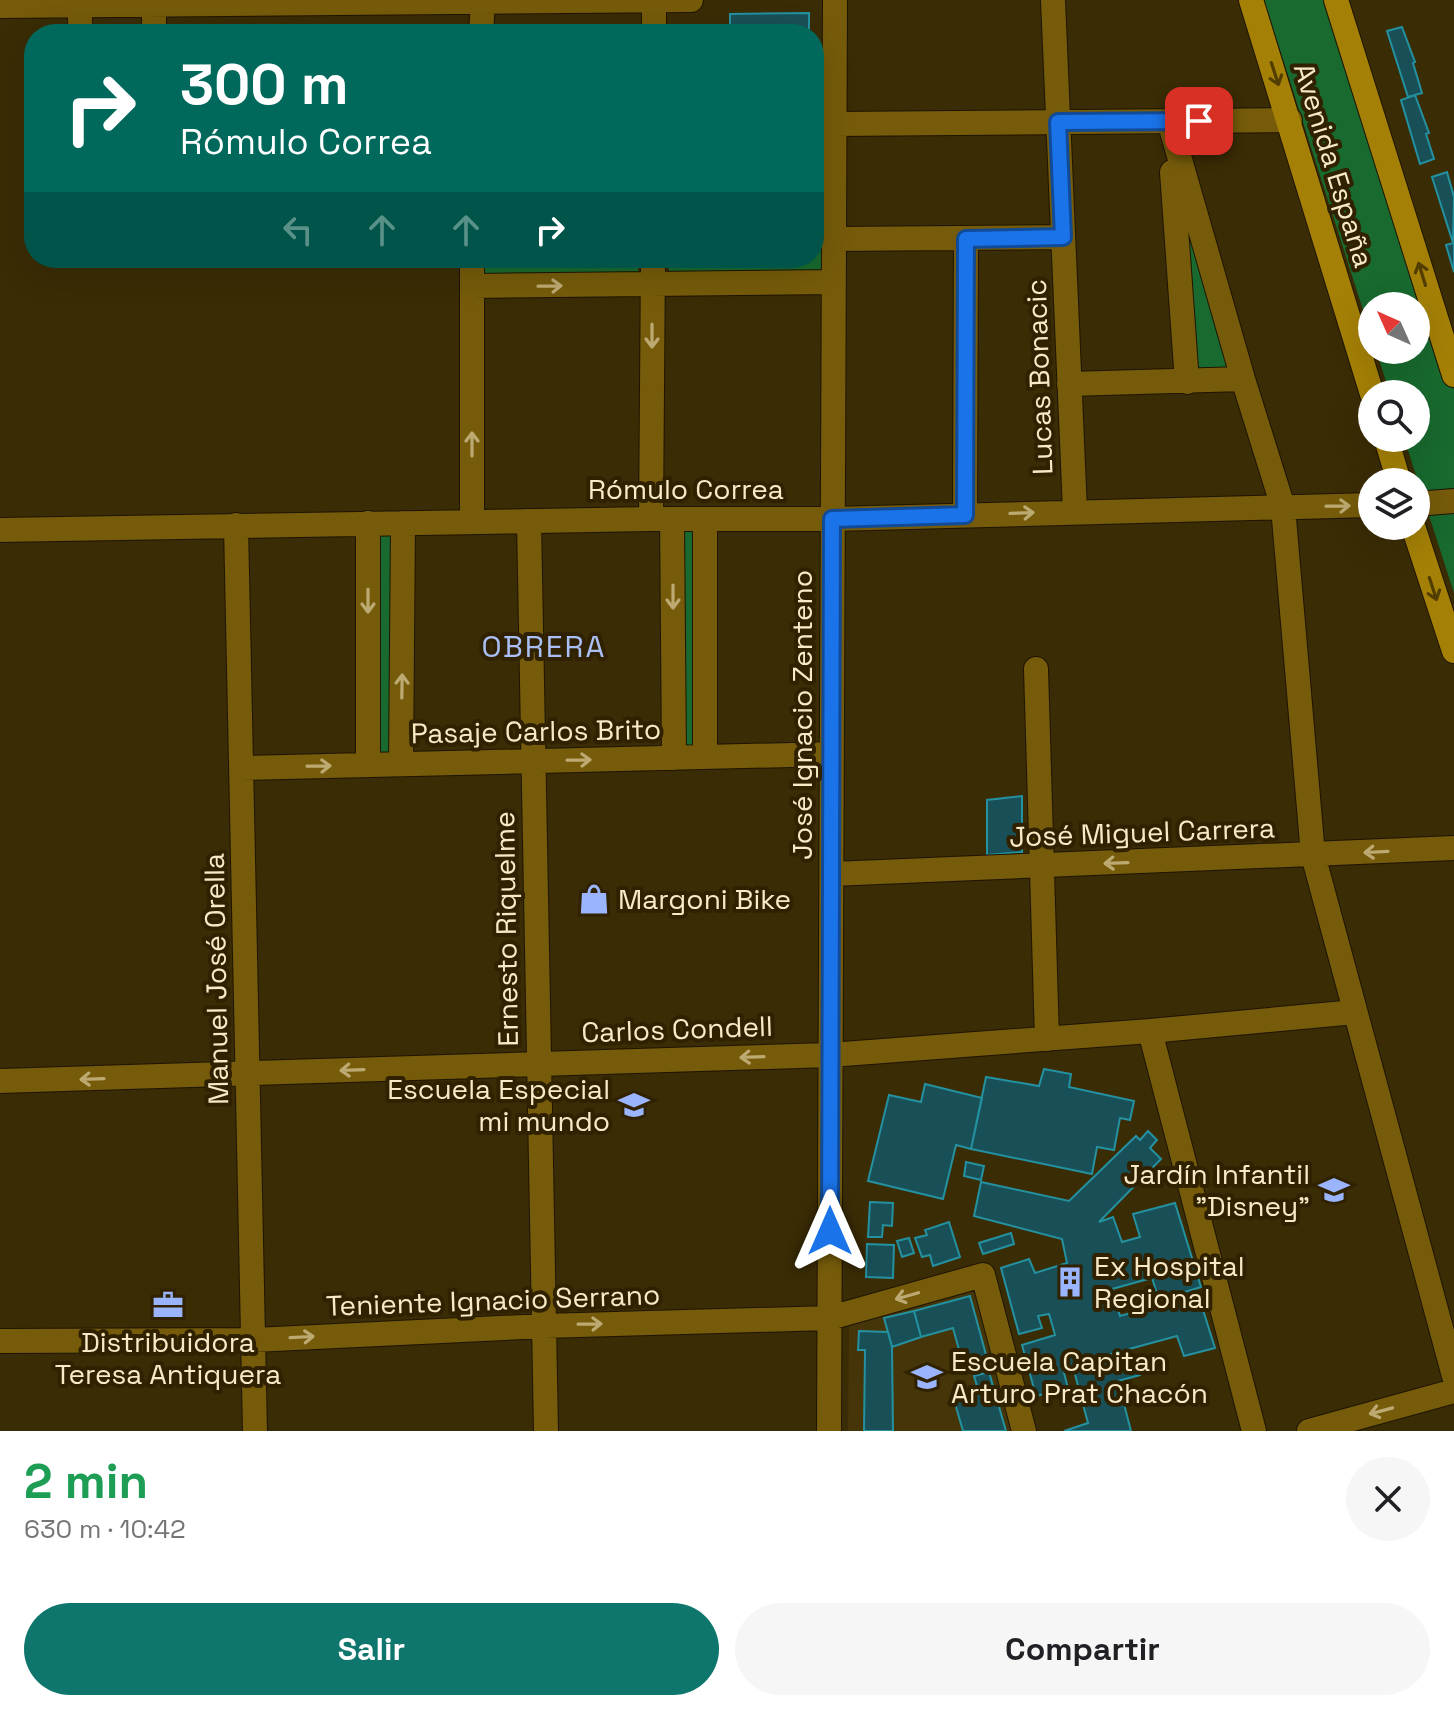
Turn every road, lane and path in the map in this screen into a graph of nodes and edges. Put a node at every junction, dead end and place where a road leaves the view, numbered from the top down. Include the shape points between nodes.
1 (691, 0) edge
2 (835, 0) edge
3 (1053, 0) edge
4 (1251, 0) edge
5 (1336, 0) edge
6 (483, 1) edge
7 (511, 1) edge
8 (638, 1) edge
9 (284, 2) edge
10 (398, 2) edge
11 (169, 4) edge
12 (0, 6) edge
13 (80, 6) junction
14 (80, 24) edge
15 (159, 24) edge
16 (482, 24) edge
17 (649, 24) edge
18 (1290, 120) junction
19 (1169, 121) junction
20 (1058, 122) junction
21 (834, 124) junction
22 (828, 235) edge
23 (1063, 237) junction
24 (966, 239) junction
25 (472, 268) edge
26 (653, 268) edge
27 (834, 282) junction
28 (653, 284) junction
29 (472, 286) junction
30 (1454, 375) edge
31 (1243, 379) junction
32 (1368, 380) edge
33 (1187, 382) junction
34 (1069, 384) junction
35 (1454, 501) edge
36 (1430, 503) edge
37 (1358, 505) edge
38 (1283, 507) junction
39 (1075, 511) junction
40 (965, 515) junction
41 (662, 519) junction
42 (705, 519) junction
43 (832, 519) junction
44 (529, 521) junction
45 (472, 522) junction
46 (368, 523) junction
47 (403, 523) junction
48 (236, 525) junction
49 (0, 530) edge
50 (1418, 540) edge
51 (1454, 651) edge
52 (1036, 669) dead end
53 (832, 754) junction
54 (705, 757) junction
55 (674, 758) junction
56 (533, 761) junction
57 (401, 764) junction
58 (368, 765) junction
59 (241, 768) junction
60 (1454, 848) edge
61 (1313, 855) junction
62 (1041, 866) junction
63 (832, 874) junction
64 (1355, 1012) junction
65 (1150, 1031) junction
66 (1047, 1039) junction
67 (830, 1055) junction
68 (539, 1063) junction
69 (247, 1074) junction
70 (0, 1081) edge
71 (830, 1318) junction
72 (544, 1326) junction
73 (253, 1340) junction
74 (0, 1341) edge
75 (1454, 1376) edge
76 (1454, 1391) edge
77 (255, 1431) edge
78 (546, 1431) edge
79 (829, 1431) edge
80 (1024, 1431) edge
81 (1254, 1431) edge
82 (1309, 1431) edge

1 - 8 street
2 - 21 street, José Ignacio Zenteno
3 - 20 street, Lucas Bonacic
4 -> 18 main road, Avenida España
30 -> 5 main road, Avenida España
6 - 7 street
6 - 10 street
6 - 16 street
7 - 8 street
8 - 17 street
9 - 10 street
9 - 11 street
11 - 13 street
11 - 15 street
12 - 13 street
13 - 14 street
18 - 19 street
18 - 32 main road, Avenida España
19 - 20 street
19 - 31 street
19 - 33 street
20 - 21 street
20 - 23 street, Lucas Bonacic
21 - 22 street, José Ignacio Zenteno
22 - 24 street
22 - 27 street, José Ignacio Zenteno
23 - 24 street
23 - 34 street, Lucas Bonacic
24 - 40 street
25 - 29 street
26 - 28 street
27 - 28 street
27 - 43 street, José Ignacio Zenteno
29 -> 28 street
28 -> 41 street
45 -> 29 street
31 - 33 street
31 - 38 street
33 - 34 street
34 - 39 street, Lucas Bonacic
35 - 36 street
38 -> 37 street, Rómulo Correa
38 - 39 street, Rómulo Correa
38 - 61 street
40 -> 39 street, Rómulo Correa
40 - 43 street, Rómulo Correa
41 - 42 street, Rómulo Correa
41 - 44 street, Rómulo Correa
41 -> 55 street
42 - 43 street, Rómulo Correa
42 - 54 street
43 - 53 street, José Ignacio Zenteno
44 - 45 street, Rómulo Correa
44 - 56 street, Ernesto Riquelme
45 - 47 street, Rómulo Correa
46 - 47 street, Rómulo Correa
46 - 48 street, Rómulo Correa
46 -> 58 street
57 -> 47 street
48 - 49 street, Rómulo Correa
48 - 59 street, Manuel José Orella
50 -> 51 main road
52 - 62 street
53 - 54 street, Pasaje Carlos Brito
53 - 63 street, José Ignacio Zenteno
54 - 55 street, Pasaje Carlos Brito
56 -> 55 street, Pasaje Carlos Brito
56 - 57 street, Pasaje Carlos Brito
56 - 68 street, Ernesto Riquelme
57 - 58 street, Pasaje Carlos Brito
59 -> 58 street, Pasaje Carlos Brito
59 - 69 street, Manuel José Orella
60 -> 61 street, José Miguel Carrera
61 -> 62 street, José Miguel Carrera
61 - 64 street
62 - 63 street, José Miguel Carrera
62 - 66 street
63 - 67 street, José Ignacio Zenteno
64 - 65 street, Carlos Condell
64 - 75 street
65 - 66 street, Carlos Condell
65 - 81 street
66 - 67 street, Carlos Condell
67 -> 68 street, Carlos Condell
67 - 71 street, José Ignacio Zenteno
68 -> 69 street, Carlos Condell
68 - 72 street, Ernesto Riquelme
69 -> 70 street, Carlos Condell
69 - 73 street, Manuel José Orella
72 -> 71 street, Teniente Ignacio Serrano
71 - 79 street, José Ignacio Zenteno
80 -> 71 street, Teniente Ignacio Serrano via 983,1275
73 -> 72 street, Teniente Ignacio Serrano
72 - 78 street, Ernesto Riquelme
73 - 74 street, Teniente Ignacio Serrano
73 - 77 street, Manuel José Orella
76 -> 82 street

